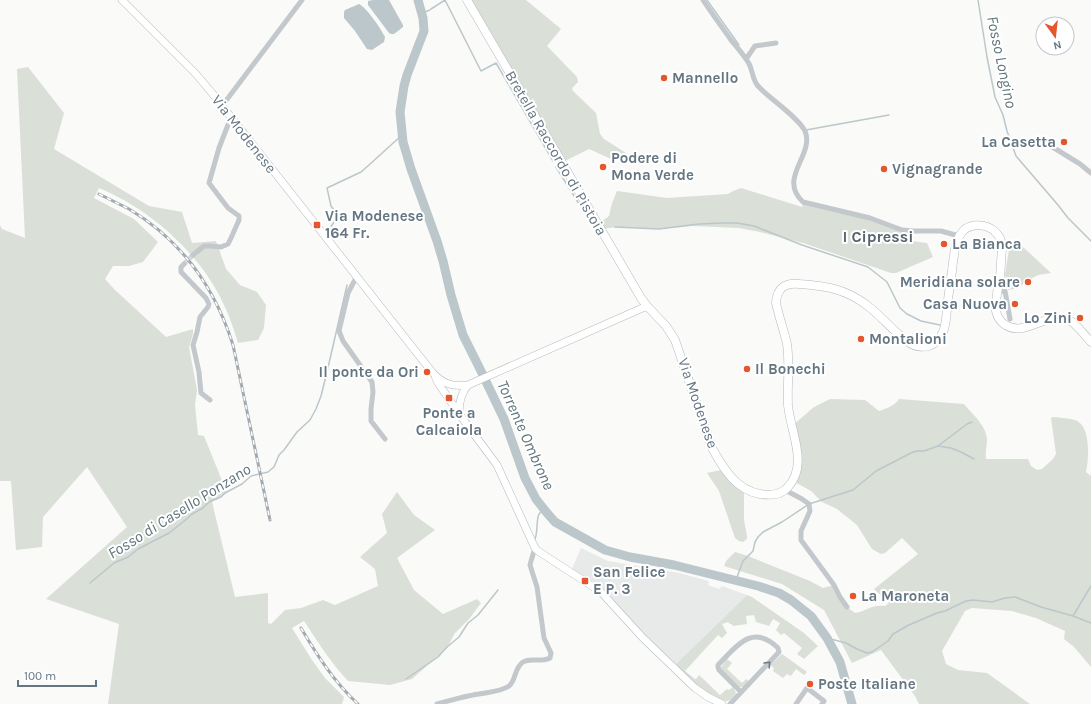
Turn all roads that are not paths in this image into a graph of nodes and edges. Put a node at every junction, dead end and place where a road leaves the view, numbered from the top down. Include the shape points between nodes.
1 (122, 0) edge
2 (302, 0) edge
3 (467, 0) edge
4 (703, 0) edge
5 (776, 43) dead end
6 (746, 59) junction
7 (222, 106) junction
8 (231, 117) junction
9 (1038, 138) dead end
10 (1091, 173) edge
11 (959, 236) junction
12 (193, 255) tunnel mouth
13 (184, 264) dead end
14 (357, 276) junction
15 (998, 291) junction
16 (647, 306) junction
17 (1010, 320) dead end
18 (1091, 342) edge
19 (434, 374) junction
20 (471, 384) junction
21 (210, 400) dead end
22 (459, 412) junction
23 (384, 439) dead end
24 (785, 490) junction
25 (535, 548) junction
26 (847, 607) dead end
27 (741, 692) junction
28 (437, 704) edge
29 (722, 704) edge
30 (730, 704) edge
31 (796, 704) edge
32 (822, 704) edge

1 - 7 street, Via Modenese via 196,74
2 - 7 street
3 - 16 main road, Bretella Raccordo di Pistoia
4 - 6 street
5 - 6 street via 755,46
6 - 11 street via 758,86 797,121 804,131 805,148 793,179 795,191 803,202 870,218 902,230 940,231
7 - 8 street, Via Modenese
8 - 12 street via 208,183 228,208 239,216 239,220 226,245 204,246
8 - 14 street, Via Modenese
9 - 10 street
11 - 15 main road via 969,226 982,225 999,235 1002,249
11 - 24 main road via 954,254 944,329 938,341 929,346 919,347 907,341 868,306 837,289 797,283 788,284 780,289 776,303 787,345 788,405 798,457 793,481
13 - 21 street via 181,272 209,304 200,317 193,345 201,394
14 - 19 street, Via Modenese
14 - 23 street via 348,293 339,331 343,341 372,382 371,421
15 - 17 street via 1005,291
15 - 18 main road via 996,312 1002,322 1010,328 1022,328 1058,318 1073,323
16 - 20 street
16 - 24 main road, Via Modenese via 675,340 706,433 726,471 738,484 756,494 767,496
19 - 20 street via 450,385
19 - 22 street
20 - 22 street via 464,391
22 - 25 street via 498,464
24 - 26 street via 809,504 810,511 801,531 801,540
25 - 28 street via 530,565 537,587 544,638 551,653 550,658 522,663 511,684 502,690
25 - 29 street via 601,592 643,638 695,688
27 -> 27 street via 779,651 768,640 758,637 743,640 718,665 719,670
27 - 30 street
31 - 32 street via 807,688 824,701

